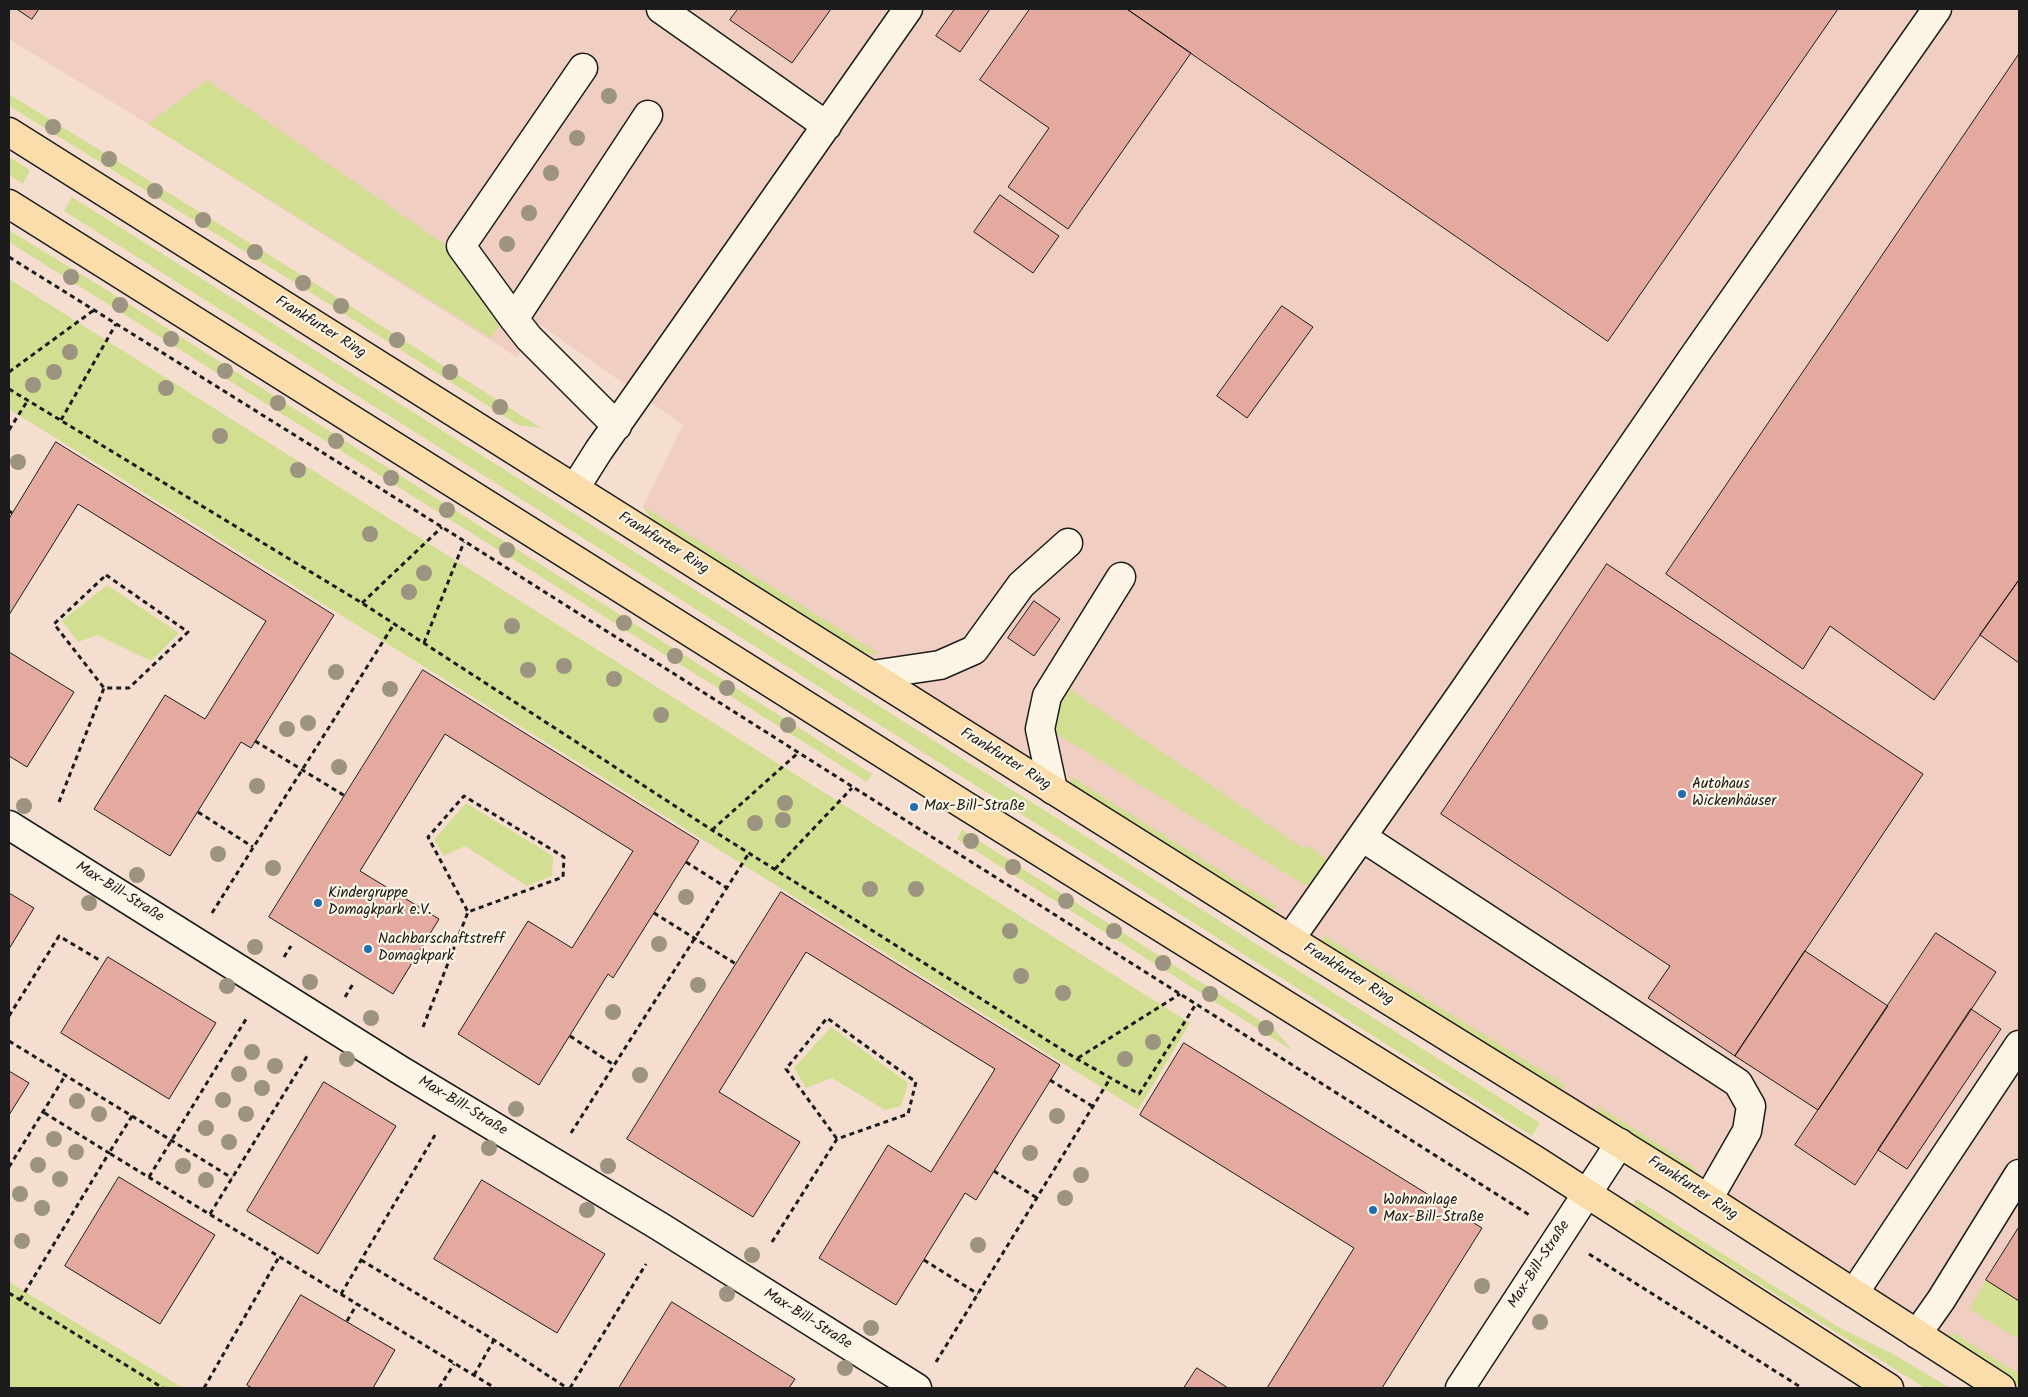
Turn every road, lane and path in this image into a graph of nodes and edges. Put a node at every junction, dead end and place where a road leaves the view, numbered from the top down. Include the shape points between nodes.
1 (661, 9) edge
2 (908, 9) edge
3 (1937, 9) edge
4 (583, 68) dead end
5 (648, 115) dead end
6 (827, 126) junction
7 (9, 132) edge
8 (9, 204) edge
9 (9, 257) edge
10 (94, 310) junction
11 (514, 319) junction
12 (116, 324) junction
13 (9, 372) edge
14 (9, 389) edge
15 (28, 400) junction
16 (61, 420) junction
17 (617, 426) junction
18 (9, 430) edge
19 (575, 488) junction
20 (442, 528) junction
21 (464, 542) junction
22 (1068, 543) dead end
23 (1121, 577) dead end
24 (362, 603) junction
25 (394, 624) junction
26 (424, 644) junction
27 (872, 676) junction
28 (104, 688) junction
29 (255, 741) dead end
30 (798, 753) junction
31 (302, 770) junction
32 (852, 788) junction
33 (1053, 790) junction
34 (345, 796) dead end
35 (59, 802) dead end
36 (198, 812) dead end
37 (9, 825) edge
38 (712, 830) junction
39 (1362, 837) junction
40 (253, 847) junction
41 (749, 853) junction
42 (686, 862) dead end
43 (775, 869) junction
44 (727, 888) junction
45 (468, 912) junction
46 (654, 913) dead end
47 (695, 938) junction
48 (1290, 939) junction
49 (195, 940) junction
50 (291, 946) dead end
51 (101, 961) dead end
52 (736, 964) dead end
53 (353, 984) dead end
54 (267, 986) junction
55 (1180, 994) junction
56 (1196, 1004) junction
57 (9, 1016) edge
58 (328, 1024) junction
59 (423, 1027) dead end
60 (570, 1036) dead end
61 (9, 1041) edge
62 (2019, 1045) edge
63 (1077, 1059) junction
64 (614, 1065) junction
65 (65, 1076) junction
66 (1111, 1077) junction
67 (1050, 1080) dead end
68 (1092, 1106) junction
69 (43, 1112) junction
70 (132, 1116) junction
71 (435, 1135) dead end
72 (837, 1139) junction
73 (171, 1140) junction
74 (1620, 1143) junction
75 (109, 1153) junction
76 (554, 1162) junction
77 (9, 1167) edge
78 (994, 1171) dead end
79 (2019, 1174) edge
80 (148, 1177) junction
81 (232, 1178) junction
82 (1586, 1193) junction
83 (1037, 1198) junction
84 (1708, 1199) junction
85 (210, 1214) junction
86 (1559, 1235) junction
87 (772, 1242) dead end
88 (279, 1257) junction
89 (360, 1260) junction
90 (924, 1260) dead end
91 (646, 1264) dead end
92 (9, 1293) edge
93 (1854, 1293) junction
94 (341, 1294) junction
95 (978, 1294) junction
96 (20, 1300) junction
97 (357, 1304) junction
98 (347, 1321) dead end
99 (1917, 1334) junction
100 (494, 1340) junction
101 (454, 1364) junction
102 (935, 1364) dead end
103 (474, 1375) junction
104 (162, 1388) edge
105 (204, 1388) edge
106 (439, 1388) edge
107 (495, 1388) edge
108 (569, 1388) edge
109 (917, 1388) edge
110 (1460, 1388) edge
111 (1802, 1388) edge
112 (1889, 1388) edge
113 (2001, 1388) edge

1 - 6 street
2 - 6 street
3 - 39 street
4 - 11 street via 461,246
5 - 11 street
6 - 17 street
7 - 19 main road, Frankfurter Ring
8 - 82 main road
9 - 10 path
10 - 12 path
10 - 13 path
11 - 17 street
12 - 16 path
12 - 20 path
14 - 15 path
15 - 16 path
15 - 18 path
16 - 24 path
17 - 19 street
19 - 27 main road, Frankfurter Ring
20 - 21 path
20 - 24 path
21 - 26 path
21 - 30 path
22 - 27 street via 1021,585 974,650 940,665
23 - 33 street via 1047,696 1040,729
24 - 25 path
25 - 26 path
25 - 31 path
26 - 38 path
27 - 33 main road, Frankfurter Ring
28 - 28 path via 54,624 106,575 188,632 129,688
28 - 35 path
29 - 31 path
30 - 32 path
30 - 38 path
31 - 34 path
31 - 40 path
32 - 43 path
32 - 55 path
33 - 48 main road, Frankfurter Ring
36 - 40 path
37 - 49 street, Max-Bill-Straße
38 - 41 path
39 - 48 street
39 - 84 street via 1738,1082 1751,1106 1747,1131
40 - 49 path
41 - 43 path
41 - 44 path
42 - 44 path
43 - 63 path
44 - 47 path
45 - 45 path via 428,838 464,796 564,857 563,877
45 - 59 path
46 - 47 path
47 - 52 path
47 - 64 path
48 - 74 main road, Frankfurter Ring
49 - 54 street, Max-Bill-Straße
50 - 54 path
51 - 57 path via 58,936
53 - 58 path
54 - 58 street, Max-Bill-Straße
54 - 73 path
55 - 56 path
55 - 63 path
56 - 66 path via 1139,1094
56 - 86 path
58 - 76 street, Max-Bill-Straße
58 - 81 path
60 - 64 path
61 - 65 path
62 - 93 street
63 - 66 path
64 - 76 path
65 - 69 path
65 - 70 path
66 - 68 path
67 - 68 path
68 - 83 path
69 - 75 path
69 - 77 path
70 - 73 path
70 - 75 path
71 - 89 path
72 - 72 path via 908,1114 916,1082 827,1018 786,1069
72 - 87 path
73 - 80 path
73 - 81 path
74 - 82 street, Max-Bill-Straße
74 - 84 main road, Frankfurter Ring
75 - 80 path
75 - 96 path
76 - 109 street, Max-Bill-Straße
78 - 83 path
79 - 99 street
80 - 85 path
81 - 85 path
82 - 86 street, Max-Bill-Straße
82 - 112 main road
83 - 95 path
84 - 93 main road, Frankfurter Ring
85 - 88 path
86 - 110 street, Max-Bill-Straße
86 - 111 path
88 - 94 path
88 - 105 path
89 - 94 path
89 - 100 path
90 - 95 path
91 - 108 path
92 - 96 path
93 - 99 main road, Frankfurter Ring
94 - 97 path
95 - 102 path
96 - 104 path
97 - 98 path
97 - 101 path
99 - 113 main road, Frankfurter Ring
100 - 103 path
100 - 108 path
101 - 103 path
101 - 106 path
103 - 107 path

